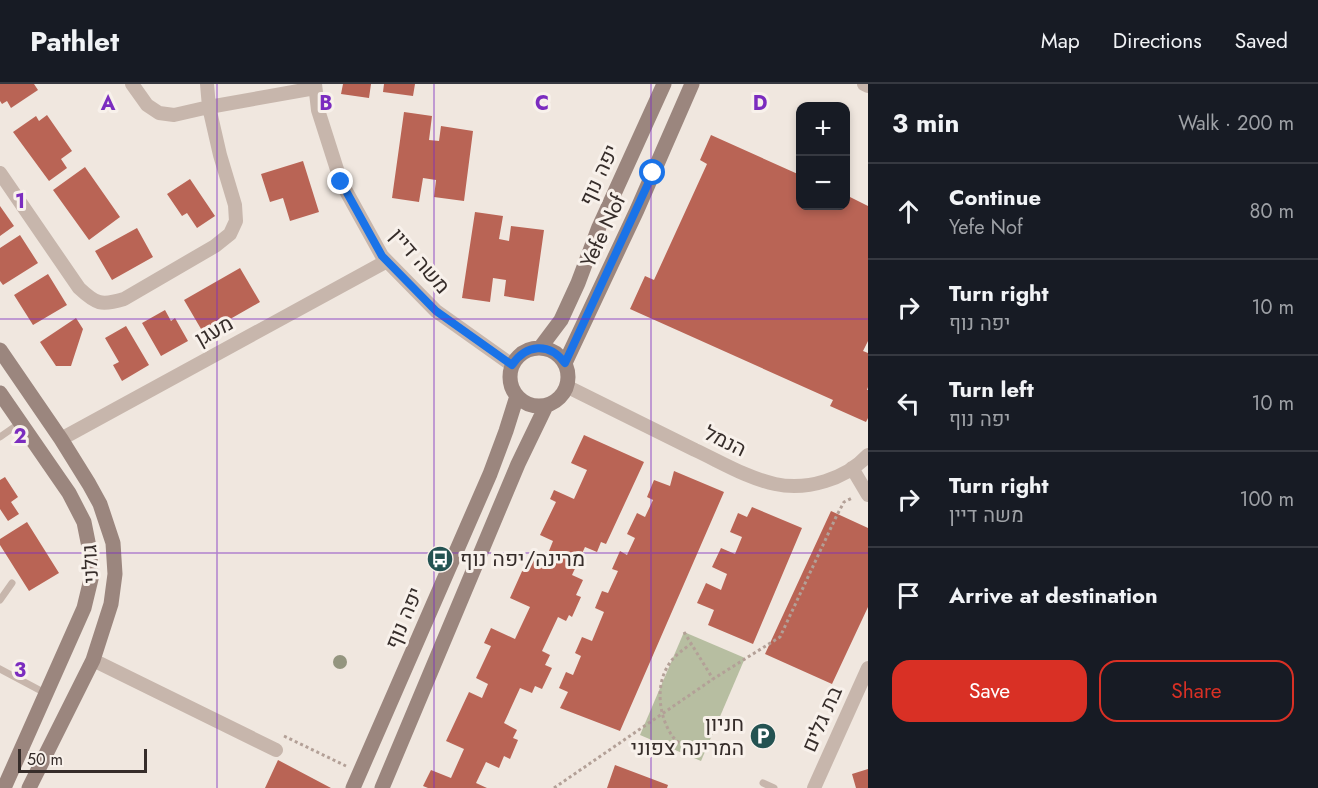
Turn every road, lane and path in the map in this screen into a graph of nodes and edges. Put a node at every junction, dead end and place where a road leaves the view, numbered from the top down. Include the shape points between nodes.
1 (132, 84) edge
2 (207, 84) edge
3 (664, 84) edge
4 (692, 84) edge
5 (315, 86) edge
6 (209, 107) junction
7 (0, 174) edge
8 (387, 261) junction
9 (540, 348) junction
10 (0, 350) edge
11 (565, 363) junction
12 (512, 365) junction
13 (567, 387) junction
14 (0, 393) edge
15 (517, 396) junction
16 (546, 406) junction
17 (21, 423) junction
18 (0, 437) edge
19 (61, 439) junction
20 (868, 455) edge
21 (852, 468) junction
22 (868, 495) edge
23 (844, 502) dead end
24 (12, 583) dead end
25 (0, 600) edge
26 (684, 632) dead end
27 (692, 643) junction
28 (93, 660) junction
29 (868, 668) edge
30 (0, 669) edge
31 (713, 679) junction
32 (46, 694) junction
33 (662, 714) junction
34 (276, 750) joint
35 (695, 756) dead end
36 (360, 773) junction
37 (763, 783) dead end
38 (4, 788) edge
39 (29, 788) edge
40 (353, 788) edge
41 (382, 788) edge
42 (554, 788) edge
43 (774, 788) edge
44 (814, 788) edge

1 - 6 street via 147,105 159,113 174,115
2 - 6 street
3 - 9 main road, יפה נוף via 561,320
4 - 11 main road, Yefe Nof
5 - 6 street
5 - 8 street, משה דיין via 318,110 341,182
6 - 7 street via 235,205 236,221 230,234 133,294 110,303 92,301 79,288
8 - 12 street, משה דיין via 436,311
8 - 19 street, מעגן
9 - 11 main road via 555,352
9 - 12 main road, יפה נוף via 524,352
10 - 19 main road, גולני
11 - 13 main road
12 - 15 main road, יפה נוף via 510,381
13 - 16 main road via 559,399
13 - 21 street, הנמל via 761,480 795,486 814,484
14 - 17 main road, גולני
15 - 16 main road via 530,405
15 - 36 main road, יפה נוף via 490,474
16 - 41 main road
17 - 18 lane
17 - 32 main road, גולני via 69,493 84,522 90,552 91,579 84,608
19 - 28 main road, גולני via 100,504 113,543 115,574 111,604
20 - 21 street, הנמל
21 - 22 street
23 - 31 path via 780,637
24 - 25 lane
26 - 27 path
27 - 31 path
27 - 33 path via 667,666 661,683
28 - 34 street
28 - 39 main road, גולני
29 - 44 street, בת גלים
30 - 32 lane
31 - 33 path
32 - 38 main road, גולני
33 - 35 path via 673,737
33 - 42 path
34 - 36 path via 284,736
36 - 40 main road, יפה נוף
37 - 43 lane

